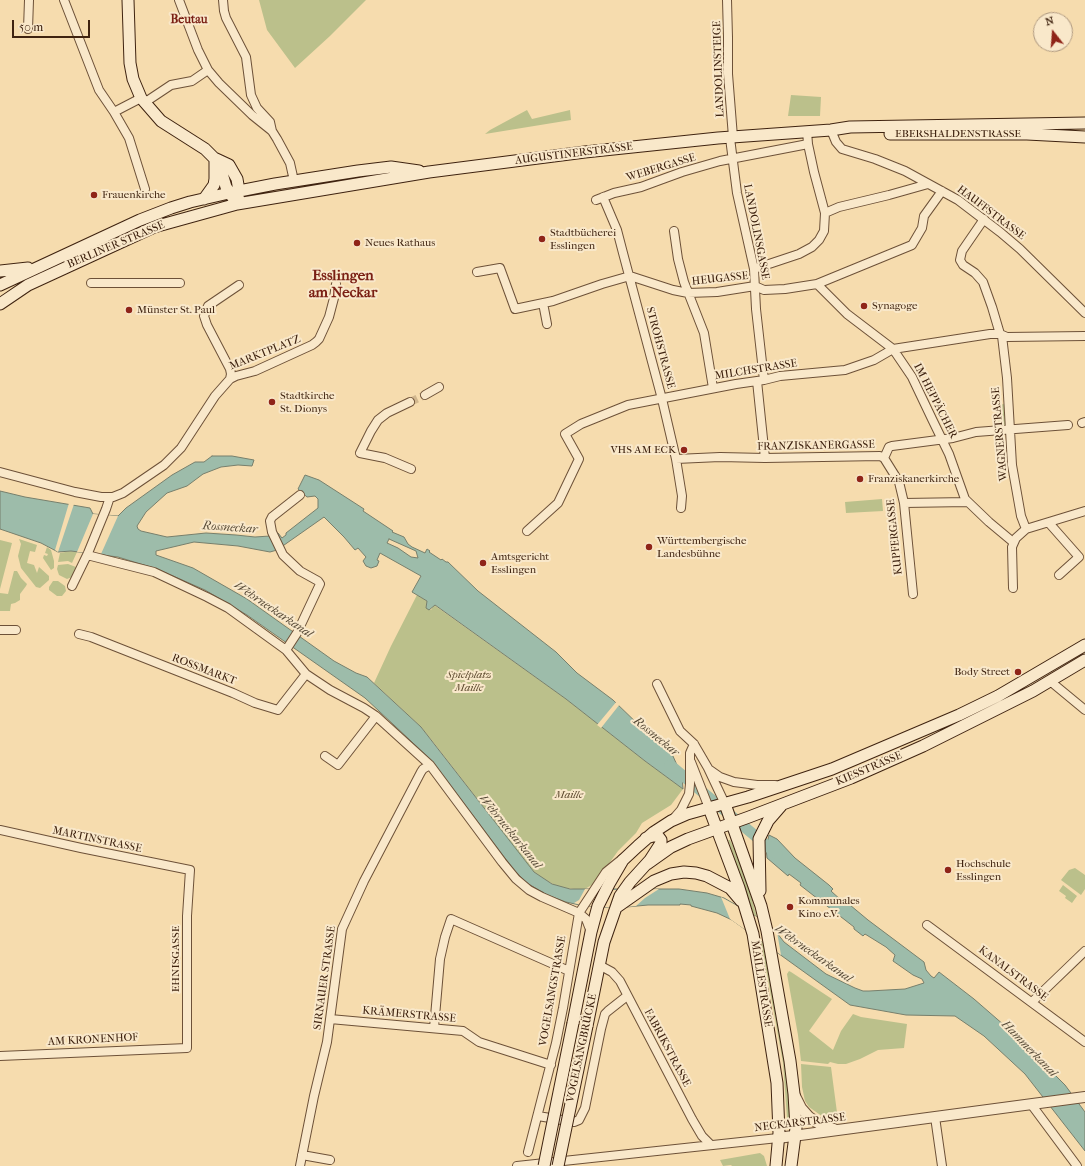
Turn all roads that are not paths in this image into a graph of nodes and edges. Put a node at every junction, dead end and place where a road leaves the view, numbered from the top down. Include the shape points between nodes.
1 (29, 0) edge
2 (64, 0) edge
3 (128, 0) edge
4 (179, 0) edge
5 (223, 0) edge
6 (727, 0) edge
7 (28, 29) dead end
8 (208, 70) junction
9 (143, 100) junction
10 (114, 112) junction
11 (1085, 123) edge
12 (832, 130) junction
13 (272, 131) junction
14 (808, 132) junction
15 (1085, 137) edge
16 (718, 138) joint
17 (732, 138) junction
18 (808, 144) junction
19 (214, 158) junction
20 (732, 158) junction
21 (429, 172) junction
22 (298, 180) junction
23 (928, 184) junction
24 (145, 189) dead end
25 (942, 191) junction
26 (234, 192) junction
27 (600, 198) joint
28 (204, 199) junction
29 (236, 204) junction
30 (825, 213) junction
31 (984, 219) junction
32 (674, 231) dead end
33 (39, 266) junction
34 (754, 268) junction
35 (0, 271) edge
36 (477, 272) dead end
37 (630, 276) junction
38 (91, 283) dead end
39 (180, 283) dead end
40 (336, 284) dead end
41 (817, 284) junction
42 (0, 285) edge
43 (239, 285) dead end
44 (755, 286) junction
45 (688, 293) junction
46 (1, 302) edge
47 (543, 303) junction
48 (1085, 313) edge
49 (547, 324) dead end
50 (1001, 335) junction
51 (1085, 336) edge
52 (893, 349) junction
53 (230, 379) junction
54 (760, 381) junction
55 (439, 387) dead end
56 (713, 388) junction
57 (425, 395) tunnel mouth
58 (662, 399) junction
59 (410, 402) tunnel mouth
60 (1068, 425) dead end
61 (1010, 431) junction
62 (942, 440) junction
63 (765, 458) junction
64 (884, 458) junction
65 (676, 459) junction
66 (411, 469) dead end
67 (0, 472) edge
68 (300, 495) dead end
69 (110, 497) junction
70 (968, 502) junction
71 (904, 503) junction
72 (681, 508) dead end
73 (1085, 511) edge
74 (1049, 523) junction
75 (1026, 529) junction
76 (527, 531) dead end
77 (1013, 542) junction
78 (88, 554) junction
79 (1059, 575) dead end
80 (72, 586) dead end
81 (1012, 588) dead end
82 (913, 594) dead end
83 (0, 630) edge
84 (16, 630) dead end
85 (79, 634) dead end
86 (1085, 645) edge
87 (288, 648) junction
88 (1085, 660) edge
89 (306, 674) junction
90 (1050, 681) junction
91 (657, 684) dead end
92 (1085, 710) edge
93 (376, 716) junction
94 (694, 744) junction
95 (325, 756) dead end
96 (430, 765) junction
97 (708, 768) junction
98 (692, 771) junction
99 (788, 784) junction
100 (787, 802) junction
101 (728, 803) junction
102 (709, 809) junction
103 (671, 821) junction
104 (727, 827) junction
105 (0, 830) edge
106 (646, 838) junction
107 (631, 852) junction
108 (647, 864) junction
109 (190, 870) joint
110 (761, 906) junction
111 (616, 908) junction
112 (581, 909) junction
113 (746, 910) junction
114 (927, 925) dead end
115 (607, 930) joint
116 (591, 932) junction
117 (1085, 951) edge
118 (599, 965) junction
119 (569, 971) junction
120 (627, 996) junction
121 (1032, 1002) junction
122 (330, 1019) junction
123 (434, 1028) junction
124 (1085, 1042) edge
125 (187, 1048) joint
126 (0, 1056) edge
127 (551, 1065) junction
128 (794, 1094) junction
129 (1082, 1097) edge
130 (1033, 1104) junction
131 (538, 1116) junction
132 (935, 1117) junction
133 (840, 1130) junction
134 (795, 1136) junction
135 (778, 1138) junction
136 (711, 1145) junction
137 (528, 1152) dead end
138 (302, 1155) junction
139 (330, 1160) dead end
140 (300, 1166) edge
141 (517, 1166) edge
142 (544, 1166) edge
143 (558, 1166) edge
144 (776, 1166) edge
145 (791, 1166) edge
146 (942, 1166) edge
147 (1077, 1166) edge

1 - 7 street
2 - 10 street via 99,90
3 - 9 main road via 131,68
4 - 8 street
5 - 13 street via 226,18 246,57 250,92
6 - 17 street, LANDOLINSTEIGE
8 - 9 street via 192,81 171,85
8 - 13 street via 252,115
9 - 10 street
9 - 19 main road via 161,121 205,149
10 - 24 street via 129,138
11 - 12 main road, EBERSHALDENSTRASSE via 850,127
12 - 14 main road, EBERSHALDENSTRASSE
12 - 15 main road, EBERSHALDENSTRASSE via 869,134 1027,134
12 - 23 street, HAUFFSTRASSE via 836,142 842,149 881,161
13 - 22 street
14 - 17 main road, EBERSHALDENSTRASSE
14 - 18 street
16 - 17 main road, EBERSHALDENSTRASSE
16 - 21 main road, AUGUSTINERSTRASSE
17 - 20 street, LANDOLINSTEIGE
18 - 20 street, WEBERGASSE
18 - 30 street
19 - 26 main road
19 - 28 main road via 214,185
20 - 27 street, WEBERGASSE
20 - 34 street, LANDOLINSGASSE
21 - 22 main road, AUGUSTINERSTRASSE via 384,167
21 - 29 main road, AUGUSTINERSTRASSE
22 - 26 main road, AUGUSTINERSTRASSE
23 - 25 street, HAUFFSTRASSE
23 - 30 street
25 - 31 street, HAUFFSTRASSE
25 - 41 street, HEUGASSE via 924,216 922,228 912,244
26 - 28 main road, BERLINER STRASSE
26 - 29 main road
27 - 37 street, STROHSTRASSE via 617,230
28 - 33 main road, BERLINER STRASSE via 155,214
29 - 46 main road, BERLINER STRASSE via 154,228 44,277
30 - 34 street via 824,231 812,247 799,254
31 - 48 street, HAUFFSTRASSE via 1020,249
31 - 50 street, WAGNERSTRASSE via 962,251 960,260 978,275 982,282
32 - 45 street via 678,260
33 - 35 main road
33 - 42 main road, BERLINER STRASSE
34 - 44 street, LANDOLINSGASSE
36 - 47 street via 500,268 515,310
37 - 45 street, HEUGASSE
37 - 47 street
37 - 58 street, STROHSTRASSE
38 - 39 street
40 - 53 street, MARKTPLATZ via 328,317 316,342 255,371
41 - 44 street, HEUGASSE via 764,290
41 - 52 street, IM HEPPÄCHER via 847,314
43 - 53 street, MARKTPLATZ via 208,306 204,316 230,369
44 - 45 street, HEUGASSE via 717,292
44 - 54 street, LANDOLINSGASSE
45 - 56 street via 704,333
47 - 49 street
50 - 51 street, MILCHSTRASSE
50 - 52 street, MILCHSTRASSE via 990,334
50 - 61 street, WAGNERSTRASSE
52 - 54 street, MILCHSTRASSE via 839,372 780,376
52 - 62 street, IM HEPPÄCHER via 912,377
53 - 69 street via 215,396 188,440 168,462 123,493
54 - 56 street, MILCHSTRASSE
54 - 63 street, LANDOLINSGASSE
55 - 57 street
56 - 58 street, MILCHSTRASSE
58 - 65 street, STROHSTRASSE
58 - 76 street, MILCHSTRASSE via 628,405 581,424 565,434 579,459 558,503
59 - 66 street via 378,420 360,452 385,458
60 - 61 street, FRANZISKANERGASSE
61 - 62 street, FRANZISKANERGASSE via 976,432
61 - 75 street, WAGNERSTRASSE via 1012,465 1021,516
62 - 64 street, FRANZISKANERGASSE via 892,446
62 - 70 street, IM HEPPÄCHER
63 - 64 street, FRANZISKANERGASSE
63 - 65 street, FRANZISKANERGASSE
64 - 71 street, KUPFERGASSE via 899,482
65 - 72 street, STROHSTRASSE via 682,496
67 - 69 street via 75,492
68 - 87 street via 270,519 272,532 285,558 320,584
69 - 78 street
70 - 71 street
70 - 77 street, IM HEPPÄCHER
71 - 82 street, KUPFERGASSE
73 - 74 street
74 - 75 street
74 - 79 street via 1079,556
75 - 77 street
77 - 81 street
78 - 80 street
78 - 87 street via 154,572 234,612
83 - 84 street
85 - 89 street, ROSSMARKT via 278,710
86 - 99 main road, KIESSTRASSE via 998,696 959,715 832,769
87 - 89 street
88 - 90 main road, KIESSTRASSE
89 - 93 street
90 - 92 street
90 - 100 main road, KIESSTRASSE via 923,746
91 - 94 street via 680,731
93 - 95 street via 338,765
93 - 96 street
94 - 97 street
94 - 98 street via 690,753
96 - 112 street via 516,879 542,897
96 - 122 street, SIRNAUER STRASSE via 421,772 344,922
97 - 99 street via 720,777 734,782 757,785
97 - 101 street
98 - 102 street
98 - 103 street via 689,794 681,810
99 - 101 main road, KIESSTRASSE
100 - 104 main road, KIESSTRASSE
100 - 110 main road, MAILLESTRASSE via 773,814 759,839
101 - 102 main road, KIESSTRASSE
101 - 104 main road, MAILLESTRASSE
102 - 103 main road, KIESSTRASSE
102 - 104 main road, MAILLESTRASSE
103 - 106 main road, KIESSTRASSE
104 - 108 main road, KIESSTRASSE via 688,839 671,847
104 - 110 main road, MAILLESTRASSE
104 - 113 main road, MAILLESTRASSE
105 - 109 street, MARTINSTRASSE
106 - 107 main road, KIESSTRASSE
106 - 108 main road, KIESSTRASSE via 656,835 661,840 660,846
107 - 112 street, VOGELSANGSTRASSE via 610,867
107 - 116 main road, KIESSTRASSE via 606,889
108 - 111 main road, KIESSTRASSE via 624,890
109 - 125 street, EHNISGASSE via 187,916
110 - 128 main road, MAILLESTRASSE via 766,922
111 - 113 main road via 664,876 691,872 707,876 730,888
111 - 115 main road, KIESSTRASSE
112 - 116 street
112 - 119 street, VOGELSANGSTRASSE
113 - 135 main road, MAILLESTRASSE via 753,936 777,1083
114 - 121 street, KANALSTRASSE
115 - 118 main road, VOGELSANGBRÜCKE
116 - 142 main road, VOGELSANGBRÜCKE, bridge
117 - 121 street
118 - 120 street, FABRIKSTRASSE via 616,976
118 - 143 main road, VOGELSANGBRÜCKE, bridge
119 - 123 street via 452,919 440,959
119 - 127 street, VOGELSANGSTRASSE
120 - 131 street via 605,1014 585,1108 579,1120 574,1122
120 - 136 street, FABRIKSTRASSE via 692,1119
121 - 124 street, KANALSTRASSE
122 - 123 street, KRÄMERSTRASSE
122 - 138 street, SIRNAUER STRASSE via 326,1049
123 - 127 street, KRÄMERSTRASSE via 463,1031 479,1042
125 - 126 street, AM KRONENHOF
127 - 131 street, VOGELSANGSTRASSE
128 - 133 street via 809,1117 827,1128
128 - 134 main road, MAILLESTRASSE
129 - 130 street, NECKARSTRASSE
130 - 132 street, NECKARSTRASSE
130 - 147 street
131 - 137 street, VOGELSANGSTRASSE
132 - 133 street, NECKARSTRASSE
132 - 146 street
133 - 134 street, NECKARSTRASSE
134 - 135 street, NECKARSTRASSE
134 - 145 main road, MAILLESTRASSE
135 - 136 street, NECKARSTRASSE
135 - 144 main road, MAILLESTRASSE
136 - 141 street, NECKARSTRASSE
138 - 139 street
138 - 140 street, SIRNAUER STRASSE

